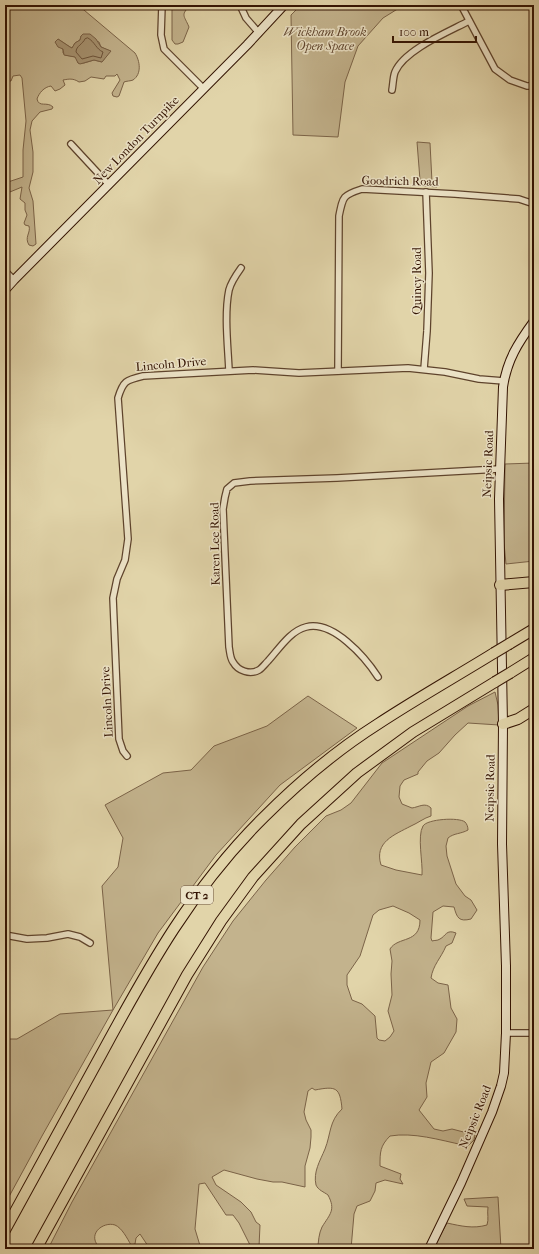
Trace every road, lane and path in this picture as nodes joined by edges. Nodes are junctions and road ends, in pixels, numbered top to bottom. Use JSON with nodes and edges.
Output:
{"nodes":[{"id":1,"x":162,"y":5,"type":"edge"},
{"id":2,"x":240,"y":5,"type":"edge"},
{"id":3,"x":284,"y":5,"type":"edge"},
{"id":4,"x":461,"y":5,"type":"edge"},
{"id":5,"x":469,"y":21,"type":"junction"},
{"id":6,"x":259,"y":33,"type":"junction"},
{"id":7,"x":534,"y":86,"type":"edge"},
{"id":8,"x":203,"y":88,"type":"junction"},
{"id":9,"x":392,"y":90,"type":"dead end"},
{"id":10,"x":71,"y":144,"type":"dead end"},
{"id":11,"x":109,"y":185,"type":"junction"},
{"id":12,"x":426,"y":192,"type":"junction"},
{"id":13,"x":534,"y":204,"type":"edge"},
{"id":14,"x":241,"y":268,"type":"dead end"},
{"id":15,"x":5,"y":270,"type":"edge"},
{"id":16,"x":14,"y":280,"type":"junction"},
{"id":17,"x":5,"y":290,"type":"edge"},
{"id":18,"x":534,"y":321,"type":"edge"},
{"id":19,"x":424,"y":370,"type":"junction"},
{"id":20,"x":229,"y":371,"type":"junction"},
{"id":21,"x":338,"y":371,"type":"junction"},
{"id":22,"x":504,"y":381,"type":"junction"},
{"id":23,"x":499,"y":469,"type":"junction"},
{"id":24,"x":534,"y":582,"type":"edge"},
{"id":25,"x":500,"y":585,"type":"junction"},
{"id":26,"x":534,"y":629,"type":"edge"},
{"id":27,"x":534,"y":658,"type":"edge"},
{"id":28,"x":378,"y":677,"type":"dead end"},
{"id":29,"x":534,"y":709,"type":"edge"},
{"id":30,"x":503,"y":724,"type":"junction"},
{"id":31,"x":127,"y":756,"type":"dead end"},
{"id":32,"x":5,"y":935,"type":"edge"},
{"id":33,"x":90,"y":943,"type":"dead end"},
{"id":34,"x":506,"y":1033,"type":"junction"},
{"id":35,"x":534,"y":1033,"type":"edge"},
{"id":36,"x":5,"y":1230,"type":"edge"},
{"id":37,"x":36,"y":1249,"type":"edge"},
{"id":38,"x":429,"y":1249,"type":"edge"}],
"edges":[{"from":1,"to":8,"type":"street"},
{"from":2,"to":6,"type":"street"},
{"from":3,"to":6,"type":"street","name":"New London Turnpike"},
{"from":4,"to":5,"type":"street"},
{"from":5,"to":7,"type":"street"},
{"from":5,"to":9,"type":"street"},
{"from":6,"to":8,"type":"street","name":"New London Turnpike"},
{"from":8,"to":11,"type":"street","name":"New London Turnpike"},
{"from":10,"to":11,"type":"street"},
{"from":11,"to":16,"type":"street","name":"New London Turnpike"},
{"from":12,"to":13,"type":"street","name":"Goodrich Road"},
{"from":12,"to":19,"type":"street","name":"Quincy Road"},
{"from":12,"to":21,"type":"street","name":"Goodrich Road"},
{"from":14,"to":20,"type":"street"},
{"from":15,"to":16,"type":"street"},
{"from":16,"to":17,"type":"street","name":"New London Turnpike"},
{"from":18,"to":22,"type":"street","name":"Neipsic Road"},
{"from":19,"to":21,"type":"street","name":"Lincoln Drive"},
{"from":19,"to":22,"type":"street","name":"Lincoln Drive"},
{"from":20,"to":21,"type":"street","name":"Lincoln Drive"},
{"from":20,"to":31,"type":"street","name":"Lincoln Drive"},
{"from":22,"to":23,"type":"street","name":"Neipsic Road"},
{"from":23,"to":25,"type":"street","name":"Neipsic Road"},
{"from":23,"to":28,"type":"street","name":"Karen Lee Road"},
{"from":24,"to":25,"type":"highway"},
{"from":25,"to":30,"type":"street","name":"Neipsic Road"},
{"from":26,"to":36,"type":"highway","number":"CT 2","bridge":true},
{"from":27,"to":37,"type":"highway","number":"CT 2","bridge":true},
{"from":29,"to":30,"type":"highway"},
{"from":30,"to":34,"type":"street","name":"Neipsic Road"},
{"from":32,"to":33,"type":"street"},
{"from":34,"to":35,"type":"street"},
{"from":34,"to":38,"type":"street","name":"Neipsic Road"}]}
